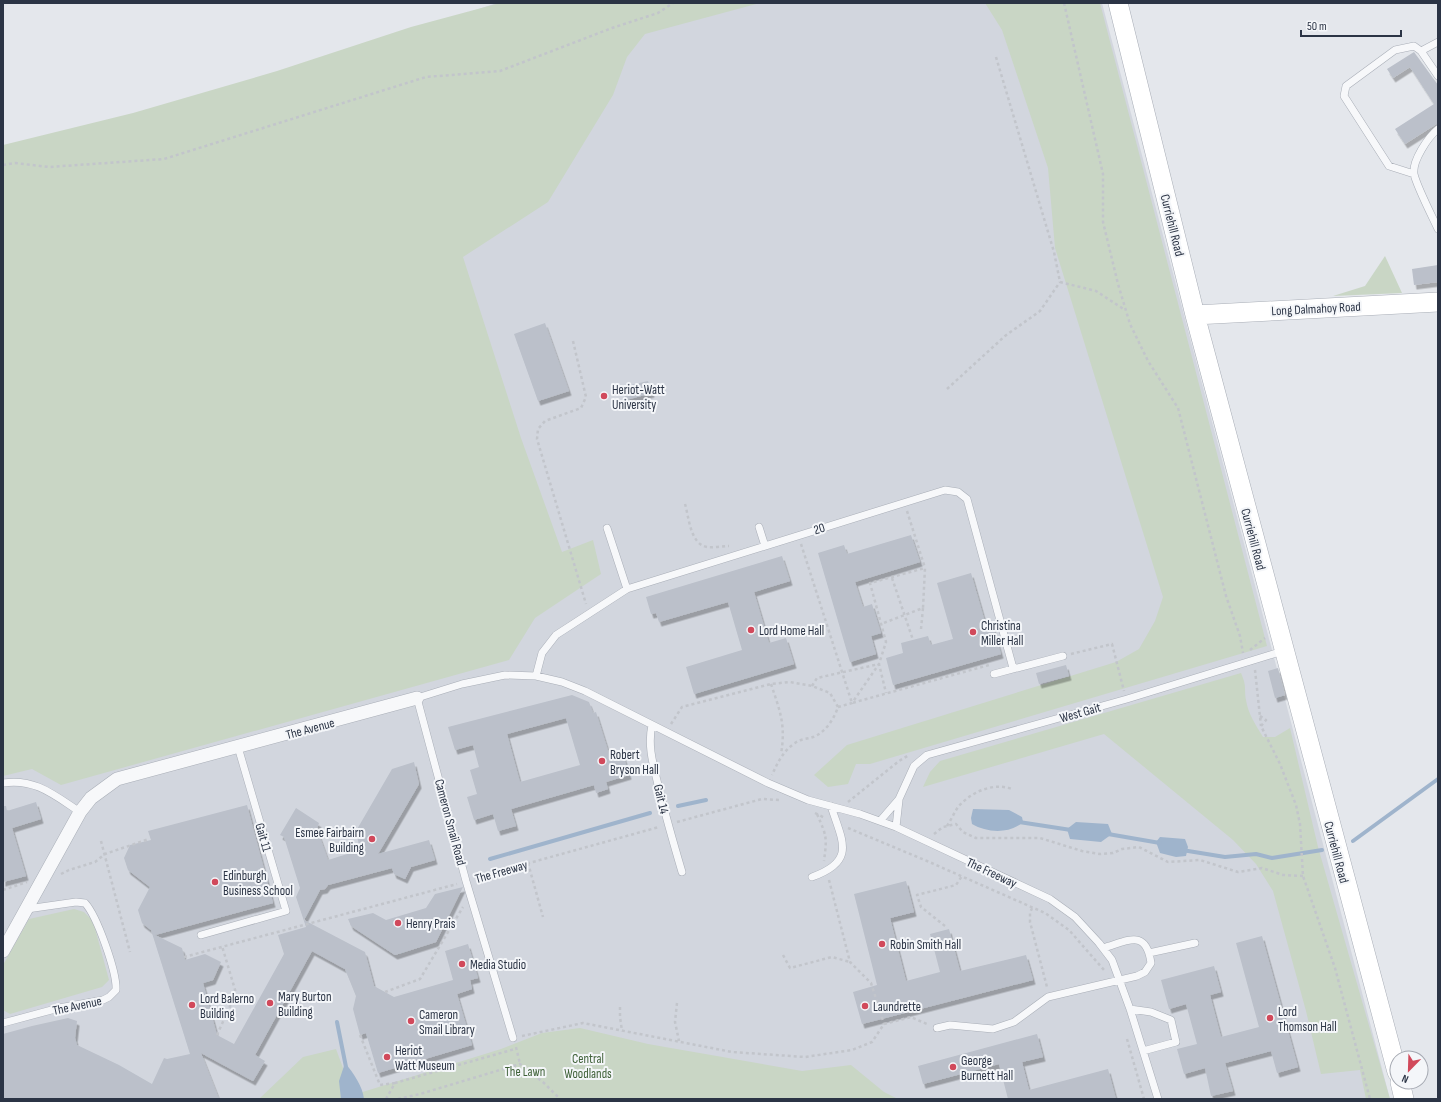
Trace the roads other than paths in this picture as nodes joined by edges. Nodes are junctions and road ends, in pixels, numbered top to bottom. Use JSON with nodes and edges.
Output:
{"nodes":[{"id":1,"x":1118,"y":3,"type":"edge"},
{"id":2,"x":1438,"y":42,"type":"edge"},
{"id":3,"x":1421,"y":51,"type":"junction"},
{"id":4,"x":1438,"y":76,"type":"edge"},
{"id":5,"x":1438,"y":129,"type":"edge"},
{"id":6,"x":1414,"y":174,"type":"junction"},
{"id":7,"x":1438,"y":229,"type":"edge"},
{"id":8,"x":1438,"y":302,"type":"edge"},
{"id":9,"x":1195,"y":315,"type":"junction"},
{"id":10,"x":759,"y":527,"type":"dead end"},
{"id":11,"x":607,"y":528,"type":"dead end"},
{"id":12,"x":764,"y":546,"type":"junction"},
{"id":13,"x":627,"y":589,"type":"junction"},
{"id":14,"x":1283,"y":651,"type":"junction"},
{"id":15,"x":1063,"y":656,"type":"road end"},
{"id":16,"x":1013,"y":668,"type":"junction"},
{"id":17,"x":994,"y":674,"type":"dead end"},
{"id":18,"x":536,"y":676,"type":"junction"},
{"id":19,"x":417,"y":698,"type":"junction"},
{"id":20,"x":652,"y":725,"type":"junction"},
{"id":21,"x":238,"y":747,"type":"junction"},
{"id":22,"x":3,"y":783,"type":"edge"},
{"id":23,"x":899,"y":799,"type":"junction"},
{"id":24,"x":831,"y":806,"type":"junction"},
{"id":25,"x":80,"y":812,"type":"junction"},
{"id":26,"x":880,"y":821,"type":"junction"},
{"id":27,"x":896,"y":827,"type":"junction"},
{"id":28,"x":682,"y":872,"type":"dead end"},
{"id":29,"x":812,"y":877,"type":"dead end"},
{"id":30,"x":26,"y":909,"type":"junction"},
{"id":31,"x":201,"y":936,"type":"dead end"},
{"id":32,"x":1194,"y":943,"type":"dead end"},
{"id":33,"x":1103,"y":948,"type":"junction"},
{"id":34,"x":3,"y":951,"type":"edge"},
{"id":35,"x":1150,"y":953,"type":"junction"},
{"id":36,"x":1121,"y":981,"type":"junction"},
{"id":37,"x":1130,"y":1009,"type":"junction"},
{"id":38,"x":3,"y":1023,"type":"edge"},
{"id":39,"x":936,"y":1028,"type":"road end"},
{"id":40,"x":513,"y":1038,"type":"road end"},
{"id":41,"x":1391,"y":1050,"type":"edge"},
{"id":42,"x":1143,"y":1051,"type":"junction"},
{"id":43,"x":1158,"y":1099,"type":"edge"}],
"edges":[{"from":1,"to":9,"type":"street","name":"Curriehill Road"},
{"from":2,"to":3,"type":"lane"},
{"from":3,"to":4,"type":"lane"},
{"from":3,"to":6,"type":"lane"},
{"from":5,"to":6,"type":"lane"},
{"from":6,"to":7,"type":"lane"},
{"from":8,"to":9,"type":"street","name":"Long Dalmahoy Road"},
{"from":9,"to":14,"type":"street","name":"Curriehill Road"},
{"from":10,"to":12,"type":"lane"},
{"from":11,"to":13,"type":"lane"},
{"from":12,"to":13,"type":"lane","name":"20"},
{"from":12,"to":16,"type":"lane","name":"20"},
{"from":13,"to":18,"type":"lane","name":"20"},
{"from":14,"to":23,"type":"lane","name":"West Gait"},
{"from":14,"to":41,"type":"street","name":"Curriehill Road"},
{"from":15,"to":16,"type":"lane"},
{"from":16,"to":17,"type":"lane"},
{"from":18,"to":19,"type":"lane","name":"The Avenue"},
{"from":18,"to":20,"type":"lane","name":"The Avenue"},
{"from":19,"to":21,"type":"street","name":"The Avenue"},
{"from":19,"to":40,"type":"lane","name":"Cameron Smail Road"},
{"from":20,"to":24,"type":"lane"},
{"from":20,"to":28,"type":"lane","name":"Gait 14"},
{"from":21,"to":25,"type":"street","name":"The Avenue"},
{"from":21,"to":31,"type":"lane","name":"Gait 11"},
{"from":22,"to":25,"type":"lane"},
{"from":23,"to":26,"type":"lane","name":"West Gait"},
{"from":23,"to":27,"type":"lane","name":"West Gait"},
{"from":24,"to":26,"type":"lane","name":"The Freeway"},
{"from":24,"to":29,"type":"lane"},
{"from":25,"to":30,"type":"street","name":"The Avenue"},
{"from":26,"to":27,"type":"lane","name":"The Freeway"},
{"from":27,"to":33,"type":"lane","name":"The Freeway"},
{"from":30,"to":34,"type":"street","name":"The Avenue"},
{"from":30,"to":38,"type":"lane","name":"The Avenue"},
{"from":32,"to":35,"type":"lane"},
{"from":33,"to":35,"type":"lane"},
{"from":33,"to":36,"type":"lane","name":"The Freeway"},
{"from":35,"to":36,"type":"lane"},
{"from":36,"to":37,"type":"lane","name":"The Freeway"},
{"from":36,"to":39,"type":"lane"},
{"from":37,"to":42,"type":"lane"},
{"from":37,"to":42,"type":"lane"},
{"from":42,"to":43,"type":"lane"}]}
